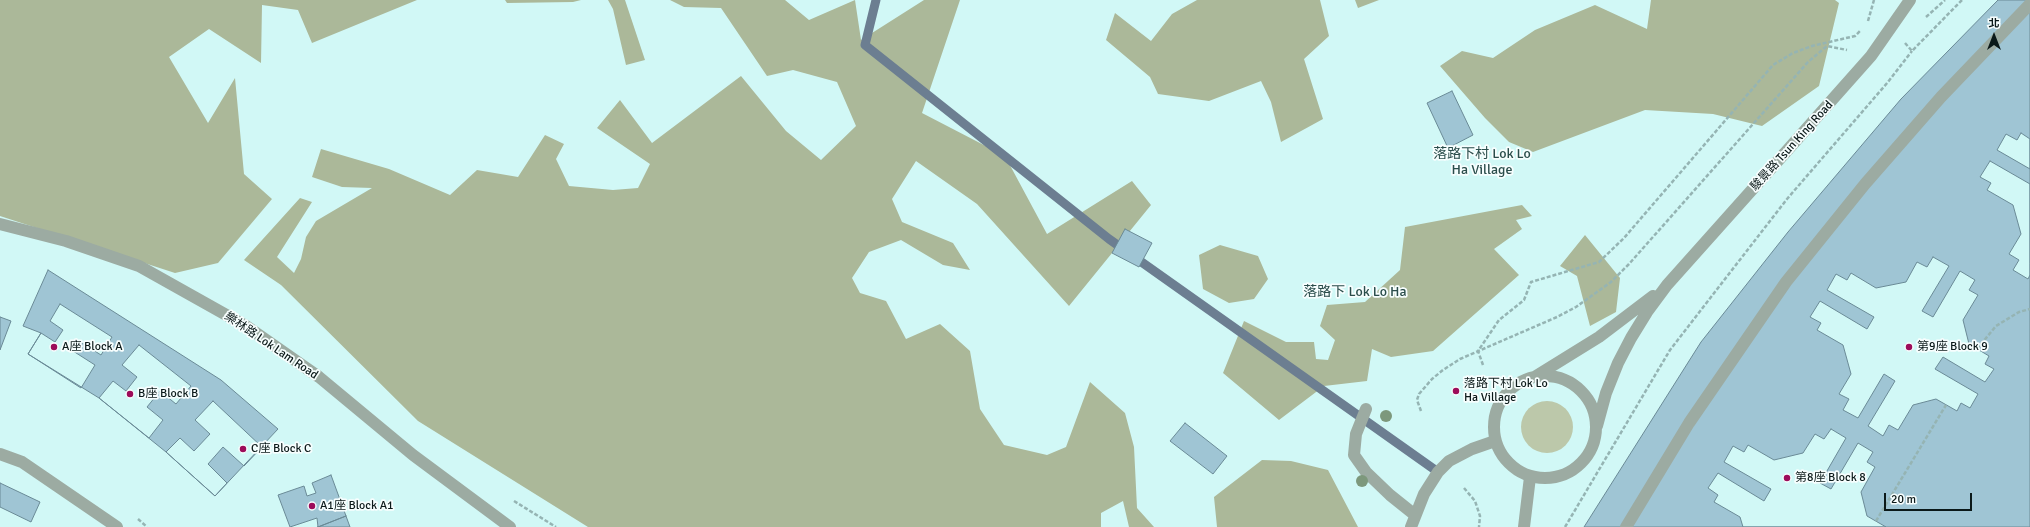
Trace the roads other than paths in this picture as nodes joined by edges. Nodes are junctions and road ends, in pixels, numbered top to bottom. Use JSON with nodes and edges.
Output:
{"nodes":[{"id":1,"x":1910,"y":0,"type":"edge"},
{"id":2,"x":2030,"y":4,"type":"edge"},
{"id":3,"x":0,"y":224,"type":"edge"},
{"id":4,"x":1667,"y":285,"type":"junction"},
{"id":5,"x":1534,"y":377,"type":"junction"},
{"id":6,"x":1366,"y":409,"type":"dead end"},
{"id":7,"x":1597,"y":426,"type":"junction"},
{"id":8,"x":1495,"y":441,"type":"junction"},
{"id":9,"x":0,"y":454,"type":"edge"},
{"id":10,"x":1530,"y":477,"type":"junction"},
{"id":11,"x":1413,"y":521,"type":"edge"},
{"id":12,"x":117,"y":527,"type":"edge"},
{"id":13,"x":510,"y":527,"type":"edge"},
{"id":14,"x":1524,"y":527,"type":"edge"},
{"id":15,"x":1626,"y":527,"type":"edge"}],
"edges":[{"from":1,"to":4,"type":"street","name":"駿景路 Tsun King Road","bridge":true},
{"from":2,"to":15,"type":"street"},
{"from":3,"to":13,"type":"street","name":"樂林路 Lok Lam Road"},
{"from":4,"to":5,"type":"street","name":"駿景路 Tsun King Road"},
{"from":4,"to":7,"type":"street","name":"駿景路 Tsun King Road"},
{"from":5,"to":7,"type":"street"},
{"from":5,"to":8,"type":"street"},
{"from":6,"to":11,"type":"street"},
{"from":7,"to":10,"type":"street"},
{"from":8,"to":10,"type":"street"},
{"from":8,"to":11,"type":"street"},
{"from":9,"to":12,"type":"street"},
{"from":10,"to":14,"type":"street"}]}
